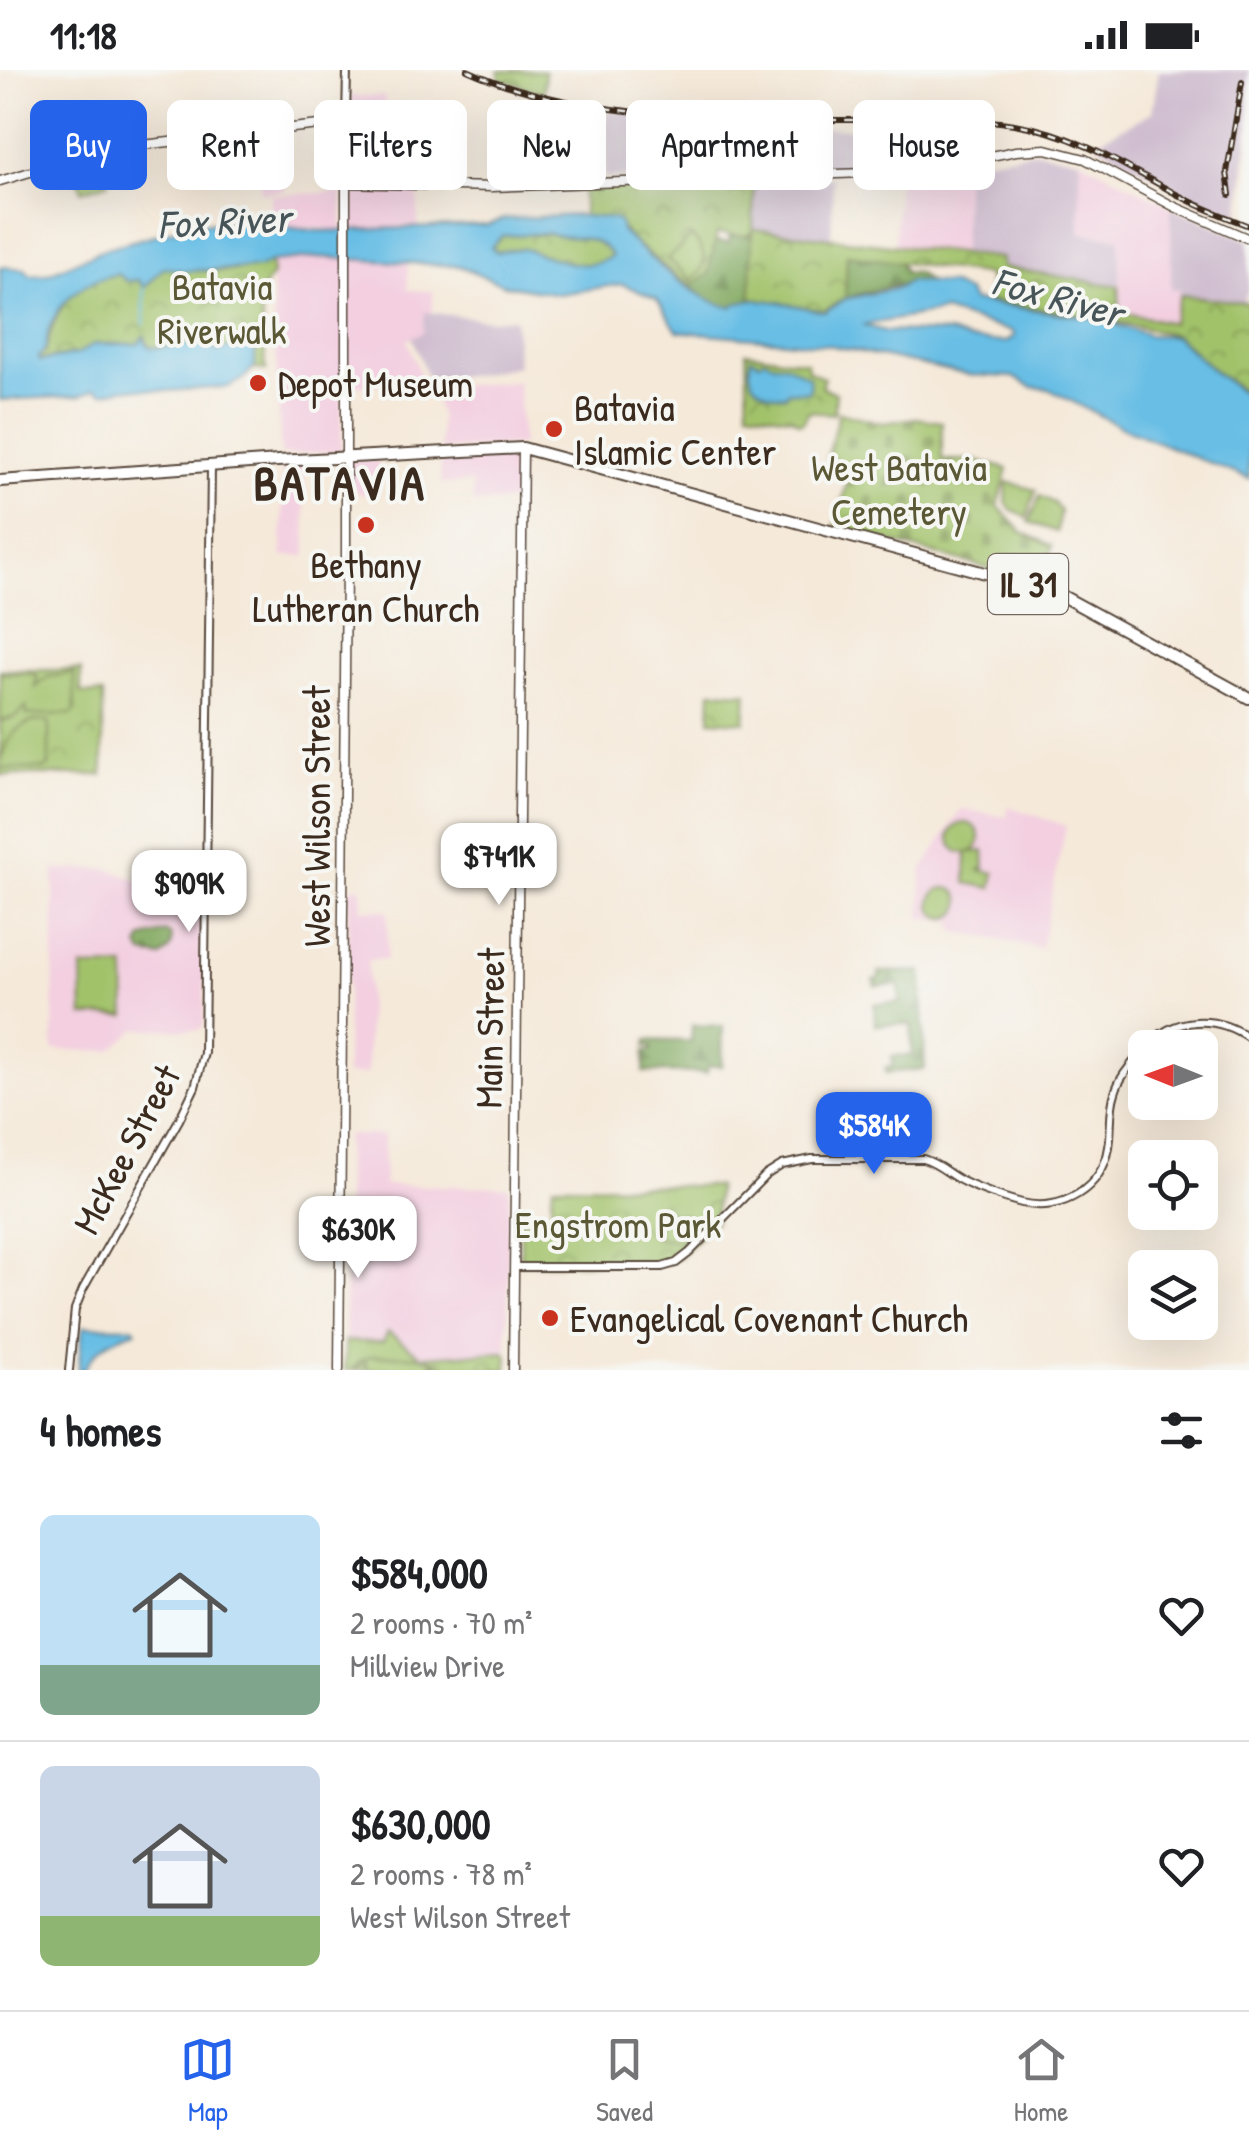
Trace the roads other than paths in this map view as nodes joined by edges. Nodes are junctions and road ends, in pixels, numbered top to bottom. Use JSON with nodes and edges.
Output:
{"nodes":[{"id":1,"x":347,"y":70,"type":"edge"},
{"id":2,"x":346,"y":100,"type":"edge"},
{"id":3,"x":314,"y":126,"type":"edge"},
{"id":4,"x":0,"y":181,"type":"edge"},
{"id":5,"x":467,"y":185,"type":"edge"},
{"id":6,"x":346,"y":190,"type":"edge"},
{"id":7,"x":1249,"y":239,"type":"edge"},
{"id":8,"x":523,"y":448,"type":"junction"},
{"id":9,"x":346,"y":456,"type":"junction"},
{"id":10,"x":211,"y":467,"type":"junction"},
{"id":11,"x":0,"y":481,"type":"edge"},
{"id":12,"x":1249,"y":698,"type":"edge"},
{"id":13,"x":1168,"y":1030,"type":"edge"},
{"id":14,"x":1249,"y":1038,"type":"edge"},
{"id":15,"x":1128,"y":1068,"type":"edge"},
{"id":16,"x":514,"y":1267,"type":"junction"},
{"id":17,"x":68,"y":1370,"type":"edge"},
{"id":18,"x":338,"y":1370,"type":"edge"},
{"id":19,"x":513,"y":1370,"type":"edge"}],
"edges":[{"from":1,"to":2,"type":"street"},
{"from":3,"to":4,"type":"main road"},
{"from":5,"to":7,"type":"main road"},
{"from":6,"to":9,"type":"main road","name":"West Wilson Street"},
{"from":8,"to":9,"type":"main road","number":"IL 31"},
{"from":8,"to":12,"type":"main road","number":"IL 31"},
{"from":8,"to":16,"type":"main road","name":"Main Street"},
{"from":9,"to":10,"type":"main road","number":"IL 31"},
{"from":9,"to":18,"type":"main road","name":"West Wilson Street"},
{"from":10,"to":11,"type":"main road","number":"IL 31"},
{"from":10,"to":17,"type":"street","name":"McKee Street"},
{"from":13,"to":14,"type":"street"},
{"from":15,"to":16,"type":"street"},
{"from":16,"to":19,"type":"main road","name":"Main Street"}]}
